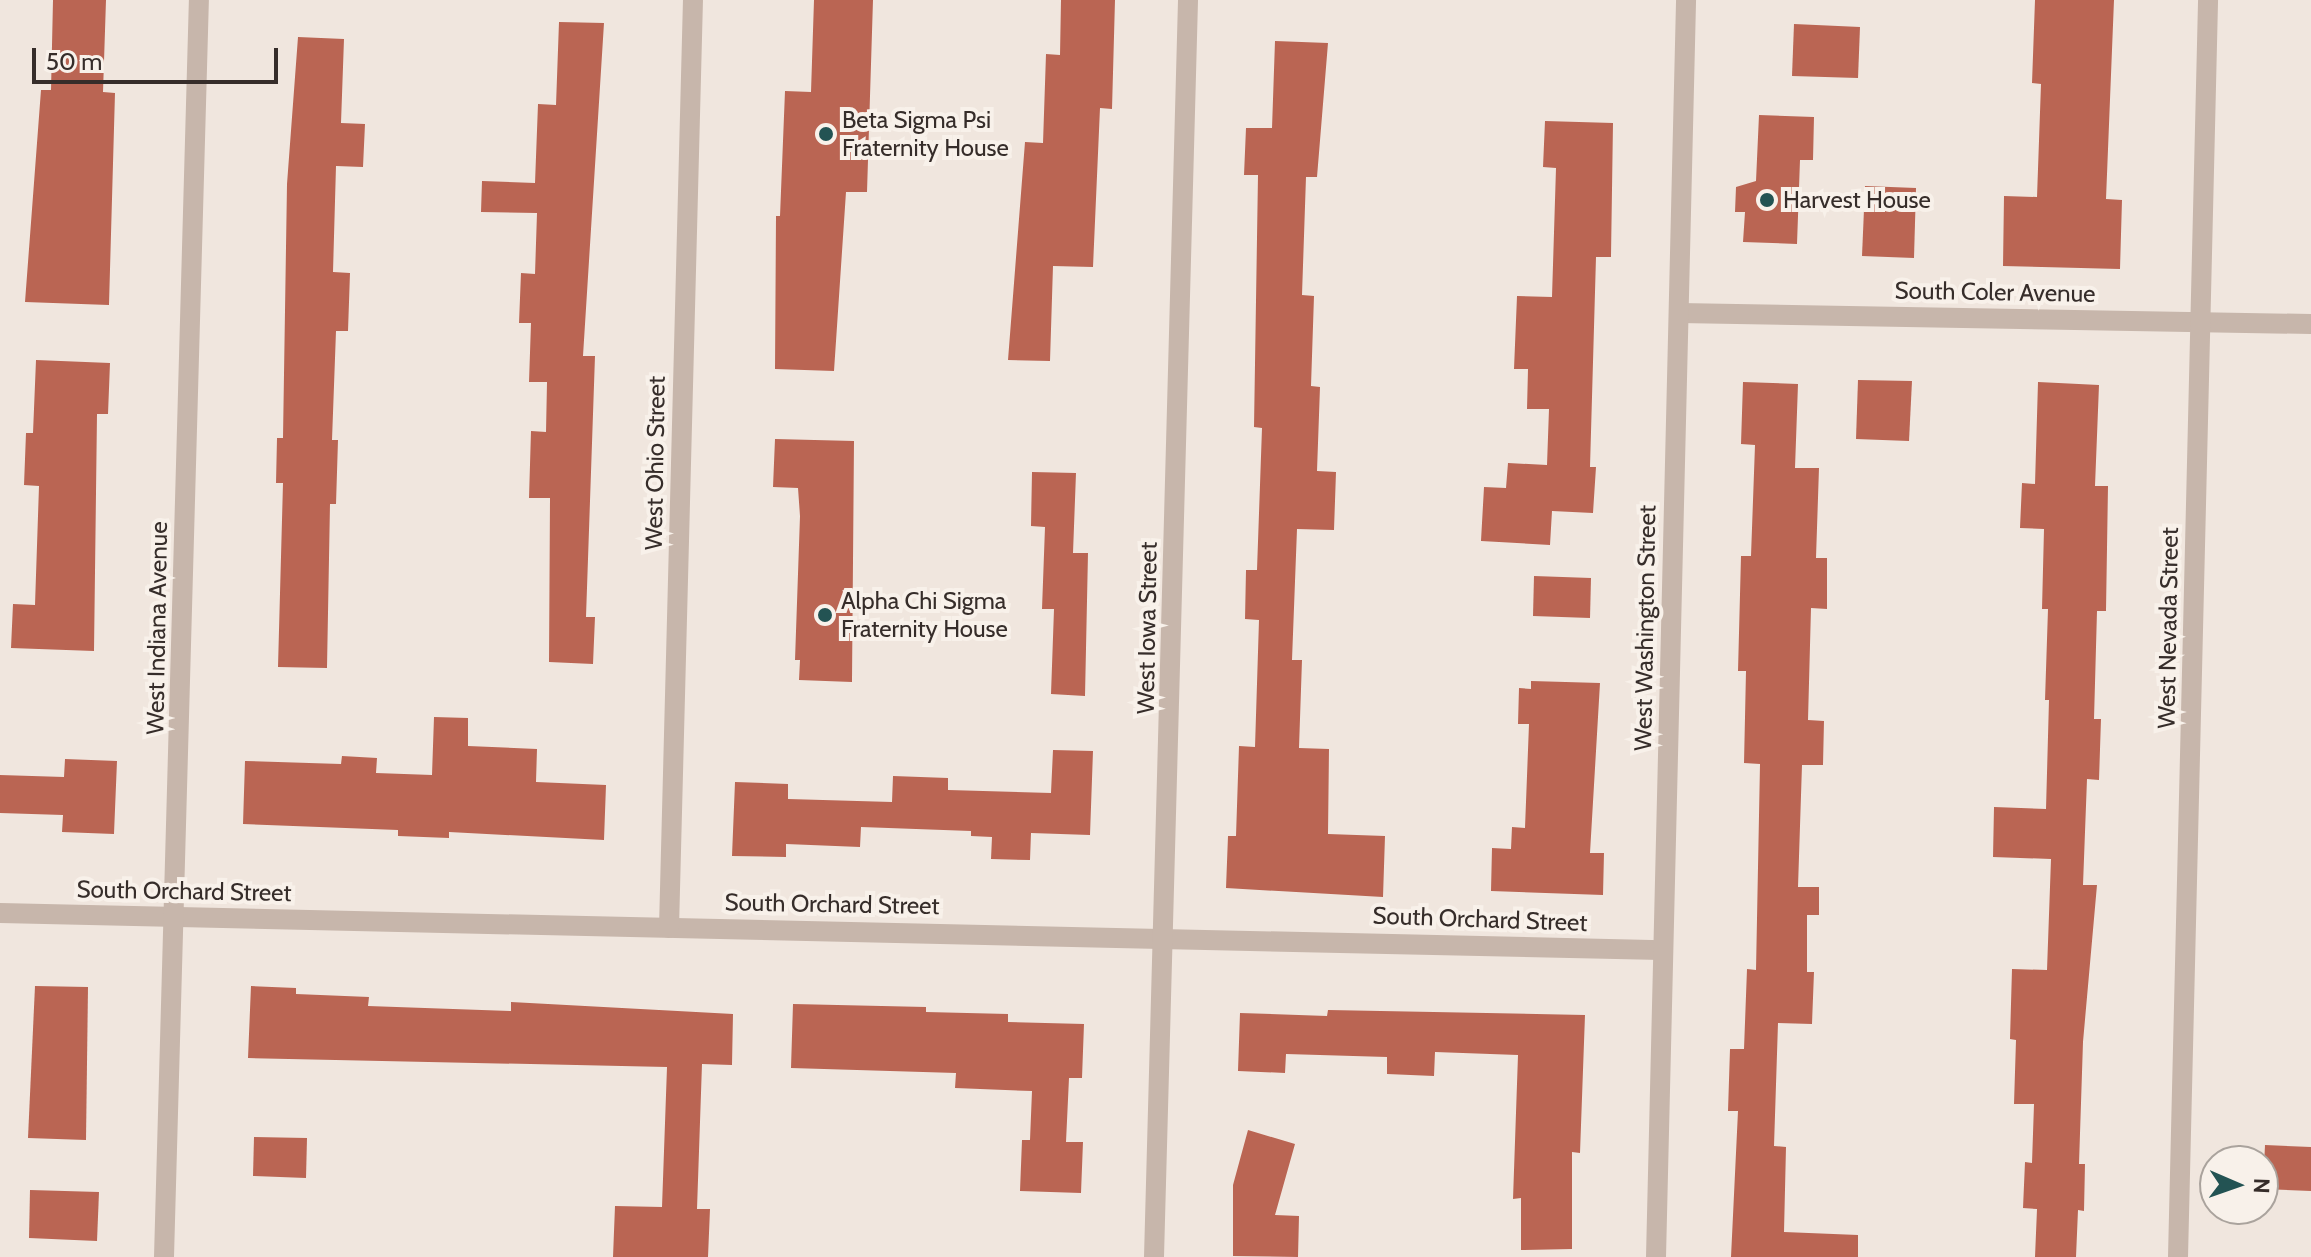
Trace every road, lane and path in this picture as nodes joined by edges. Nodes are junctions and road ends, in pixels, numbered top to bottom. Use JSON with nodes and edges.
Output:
{"nodes":[{"id":1,"x":199,"y":0,"type":"edge"},
{"id":2,"x":693,"y":0,"type":"edge"},
{"id":3,"x":1188,"y":0,"type":"edge"},
{"id":4,"x":1686,"y":0,"type":"edge"},
{"id":5,"x":2208,"y":0,"type":"edge"},
{"id":6,"x":1679,"y":313,"type":"junction"},
{"id":7,"x":2201,"y":322,"type":"junction"},
{"id":8,"x":2311,"y":324,"type":"edge"},
{"id":9,"x":0,"y":913,"type":"edge"},
{"id":10,"x":175,"y":917,"type":"junction"},
{"id":11,"x":669,"y":928,"type":"junction"},
{"id":12,"x":1164,"y":936,"type":"junction"},
{"id":13,"x":1662,"y":950,"type":"junction"},
{"id":14,"x":164,"y":1257,"type":"edge"},
{"id":15,"x":1154,"y":1257,"type":"edge"},
{"id":16,"x":1656,"y":1257,"type":"edge"},
{"id":17,"x":2178,"y":1257,"type":"edge"}],
"edges":[{"from":1,"to":10,"type":"street","name":"West Indiana Avenue"},
{"from":2,"to":11,"type":"street","name":"West Ohio Street"},
{"from":3,"to":12,"type":"street","name":"West Iowa Street"},
{"from":4,"to":6,"type":"street","name":"West Washington Street"},
{"from":5,"to":7,"type":"street","name":"West Nevada Street"},
{"from":6,"to":7,"type":"street","name":"South Coler Avenue"},
{"from":6,"to":13,"type":"street","name":"West Washington Street"},
{"from":7,"to":8,"type":"street","name":"South Coler Avenue"},
{"from":7,"to":17,"type":"street","name":"West Nevada Street"},
{"from":9,"to":10,"type":"street","name":"South Orchard Street"},
{"from":10,"to":11,"type":"street","name":"South Orchard Street"},
{"from":10,"to":14,"type":"street","name":"West Indiana Avenue"},
{"from":11,"to":12,"type":"street","name":"South Orchard Street"},
{"from":12,"to":13,"type":"street","name":"South Orchard Street"},
{"from":12,"to":15,"type":"street","name":"West Iowa Street"},
{"from":13,"to":16,"type":"street","name":"West Washington Street"}]}
